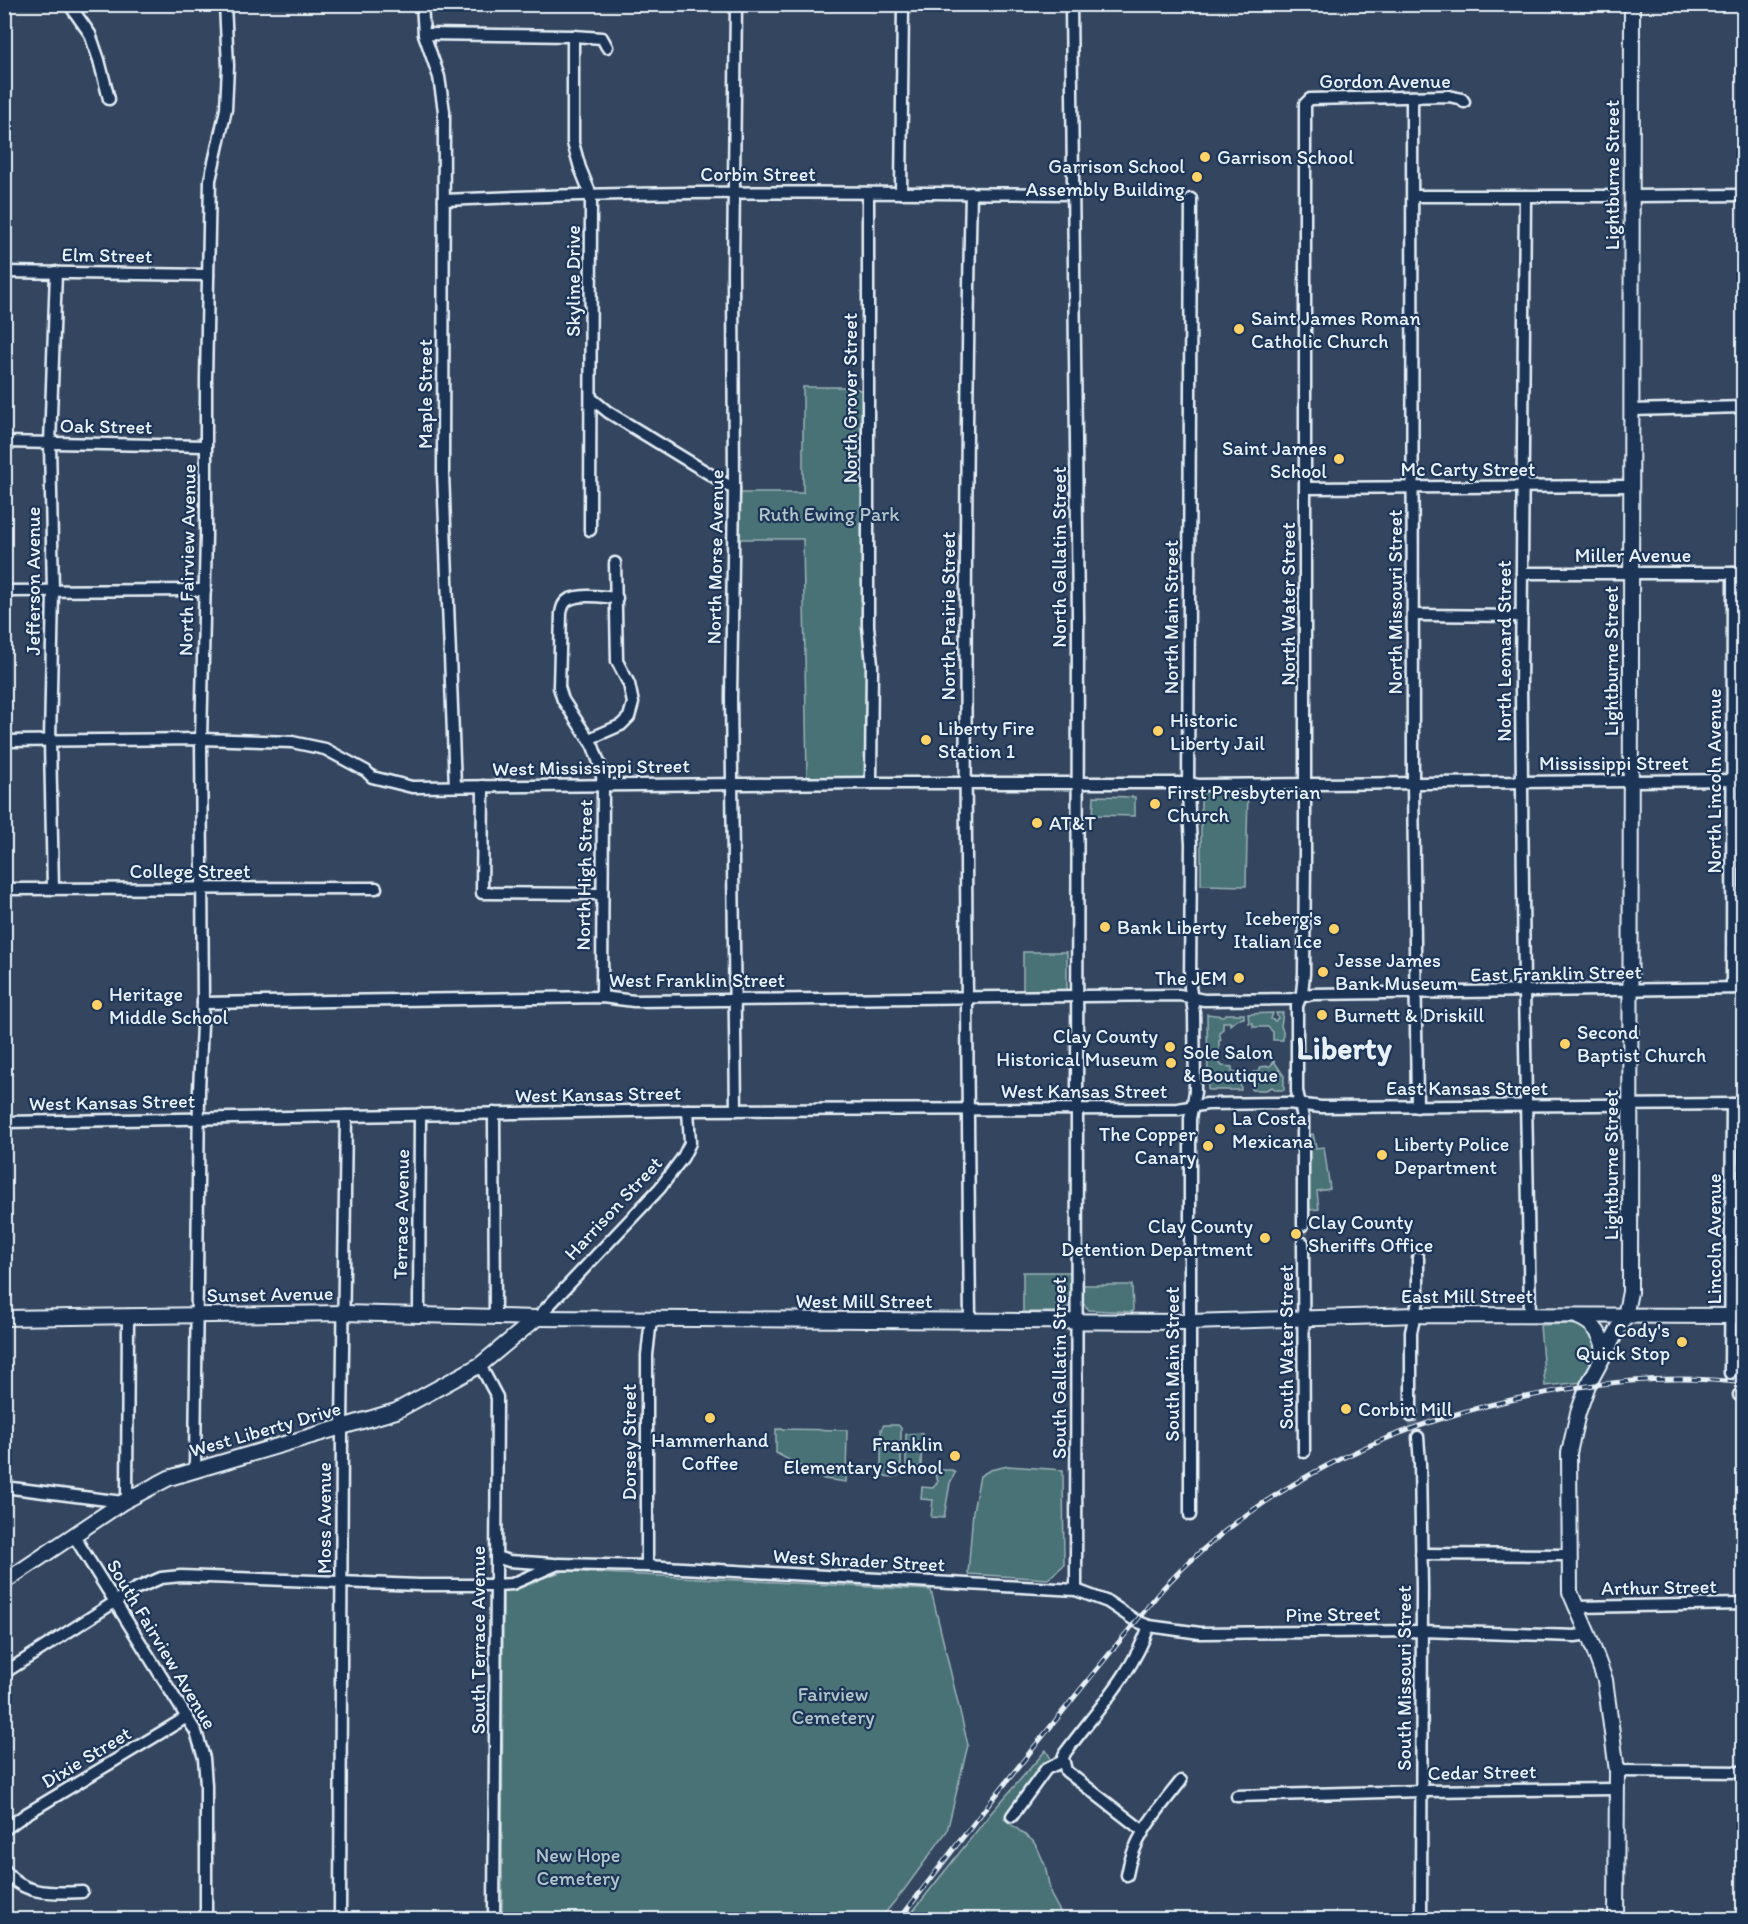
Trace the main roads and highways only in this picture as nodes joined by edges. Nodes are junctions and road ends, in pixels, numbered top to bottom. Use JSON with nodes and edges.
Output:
{"nodes":[{"id":1,"x":1632,"y":4,"type":"edge"},
{"id":2,"x":1576,"y":1316,"type":"junction"},
{"id":3,"x":1625,"y":1316,"type":"junction"},
{"id":4,"x":1738,"y":1316,"type":"edge"},
{"id":5,"x":4,"y":1318,"type":"edge"},
{"id":6,"x":537,"y":1318,"type":"junction"},
{"id":7,"x":1190,"y":1322,"type":"joint"},
{"id":8,"x":1604,"y":1355,"type":"junction"},
{"id":9,"x":4,"y":1582,"type":"edge"},
{"id":10,"x":1617,"y":1920,"type":"edge"}],
"edges":[{"from":1,"to":3,"type":"main road","name":"Lightburne Street"},
{"from":2,"to":3,"type":"main road","name":"East Mill Street"},
{"from":2,"to":7,"type":"main road","name":"East Mill Street"},
{"from":2,"to":8,"type":"main road"},
{"from":3,"to":4,"type":"main road","name":"East Mill Street"},
{"from":3,"to":8,"type":"main road","name":"Lightburne Street"},
{"from":5,"to":6,"type":"main road","name":"Sunset Avenue"},
{"from":6,"to":7,"type":"main road","name":"West Mill Street"},
{"from":6,"to":9,"type":"main road","name":"West Liberty Drive"},
{"from":8,"to":10,"type":"main road","name":"Lightburne Street"}]}
